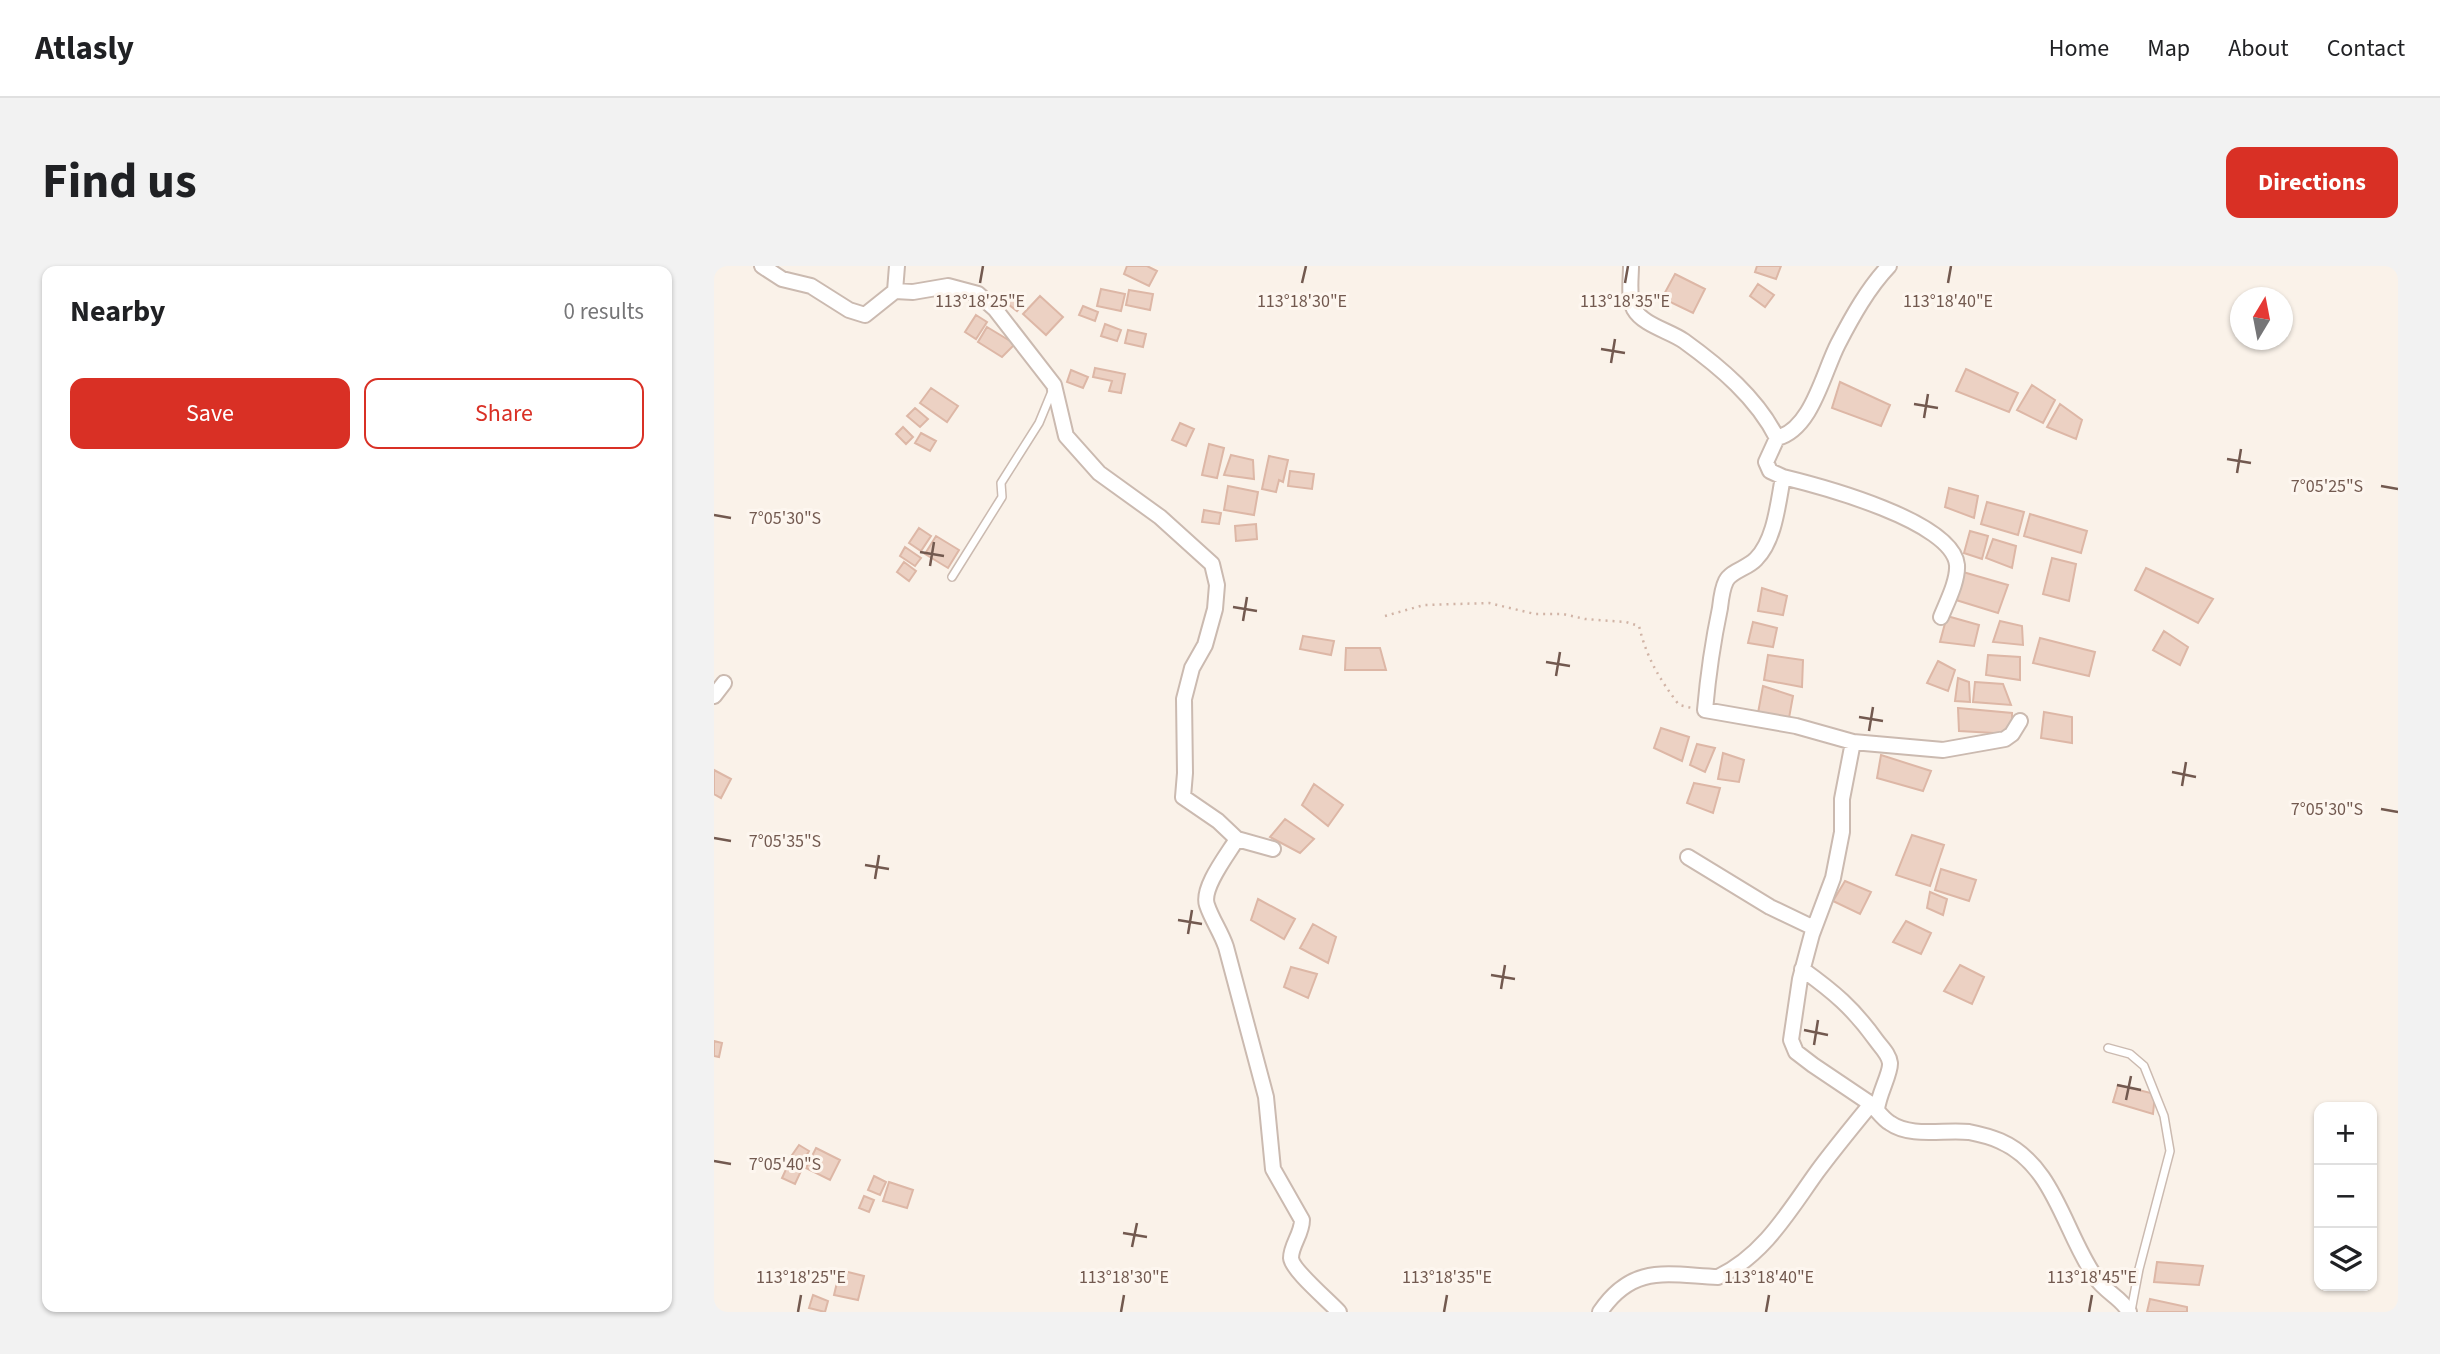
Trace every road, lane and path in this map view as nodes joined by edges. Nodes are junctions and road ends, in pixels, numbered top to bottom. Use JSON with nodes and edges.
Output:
{"nodes":[{"id":1,"x":762,"y":266,"type":"edge"},
{"id":2,"x":897,"y":266,"type":"edge"},
{"id":3,"x":1631,"y":266,"type":"edge"},
{"id":4,"x":1889,"y":266,"type":"edge"},
{"id":5,"x":895,"y":291,"type":"junction"},
{"id":6,"x":1055,"y":385,"type":"junction"},
{"id":7,"x":1777,"y":438,"type":"junction"},
{"id":8,"x":1783,"y":477,"type":"junction"},
{"id":9,"x":952,"y":578,"type":"dead end"},
{"id":10,"x":1385,"y":616,"type":"dead end"},
{"id":11,"x":1941,"y":617,"type":"dead end"},
{"id":12,"x":724,"y":683,"type":"dead end"},
{"id":13,"x":714,"y":696,"type":"edge"},
{"id":14,"x":1705,"y":710,"type":"junction"},
{"id":15,"x":2020,"y":721,"type":"dead end"},
{"id":16,"x":1853,"y":742,"type":"junction"},
{"id":17,"x":1237,"y":839,"type":"junction"},
{"id":18,"x":1273,"y":849,"type":"dead end"},
{"id":19,"x":1688,"y":857,"type":"dead end"},
{"id":20,"x":1814,"y":928,"type":"junction"},
{"id":21,"x":1802,"y":970,"type":"junction"},
{"id":22,"x":2108,"y":1048,"type":"dead end"},
{"id":23,"x":1874,"y":1107,"type":"junction"},
{"id":24,"x":1339,"y":1312,"type":"edge"},
{"id":25,"x":1600,"y":1312,"type":"edge"},
{"id":26,"x":2130,"y":1312,"type":"edge"}],
"edges":[{"from":1,"to":5,"type":"street"},
{"from":2,"to":5,"type":"street"},
{"from":3,"to":7,"type":"street"},
{"from":4,"to":7,"type":"street"},
{"from":5,"to":6,"type":"street"},
{"from":6,"to":9,"type":"lane"},
{"from":6,"to":17,"type":"street"},
{"from":7,"to":8,"type":"street"},
{"from":8,"to":11,"type":"street"},
{"from":8,"to":14,"type":"street"},
{"from":10,"to":14,"type":"path"},
{"from":12,"to":13,"type":"street"},
{"from":14,"to":16,"type":"street"},
{"from":15,"to":16,"type":"street"},
{"from":16,"to":20,"type":"street"},
{"from":17,"to":18,"type":"street"},
{"from":17,"to":24,"type":"street"},
{"from":19,"to":20,"type":"street"},
{"from":20,"to":21,"type":"street"},
{"from":21,"to":23,"type":"street"},
{"from":21,"to":23,"type":"street"},
{"from":22,"to":26,"type":"lane"},
{"from":23,"to":25,"type":"street"},
{"from":23,"to":26,"type":"street"}]}
